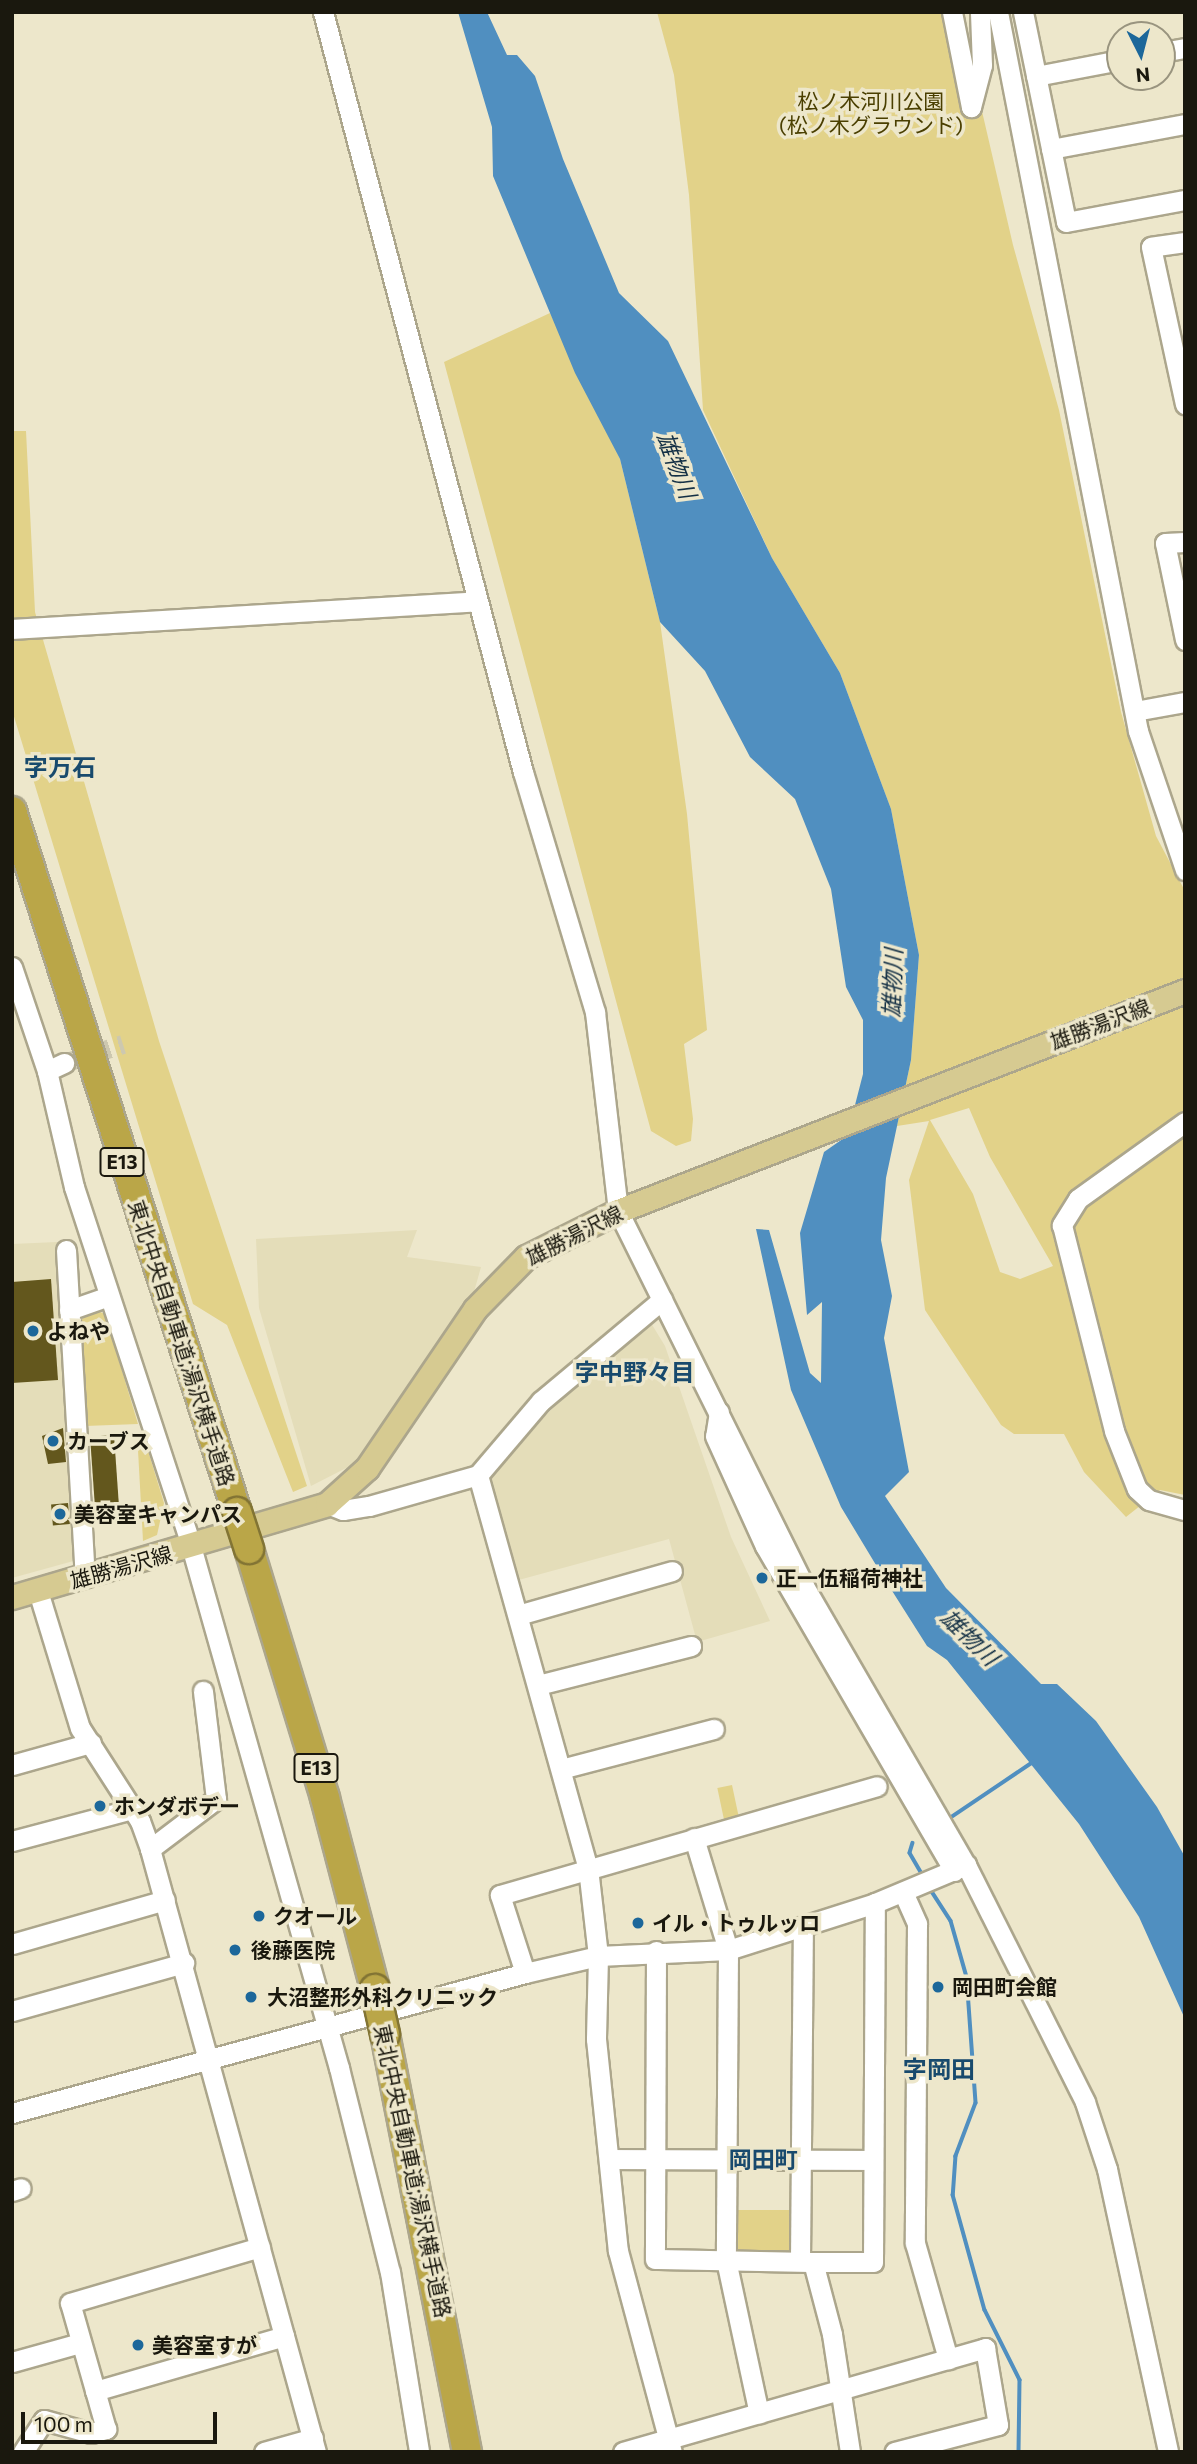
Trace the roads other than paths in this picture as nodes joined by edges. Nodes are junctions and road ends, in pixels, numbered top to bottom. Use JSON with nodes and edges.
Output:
{"nodes":[{"id":1,"x":323,"y":12,"type":"edge"},
{"id":2,"x":952,"y":12,"type":"edge"},
{"id":3,"x":980,"y":12,"type":"edge"},
{"id":4,"x":998,"y":12,"type":"edge"},
{"id":5,"x":1023,"y":12,"type":"edge"},
{"id":6,"x":1106,"y":63,"type":"edge"},
{"id":7,"x":1036,"y":76,"type":"junction"},
{"id":8,"x":1185,"y":124,"type":"edge"},
{"id":9,"x":1051,"y":149,"type":"junction"},
{"id":10,"x":1185,"y":200,"type":"edge"},
{"id":11,"x":1185,"y":242,"type":"edge"},
{"id":12,"x":1185,"y":404,"type":"edge"},
{"id":13,"x":1185,"y":542,"type":"edge"},
{"id":14,"x":477,"y":601,"type":"junction"},
{"id":15,"x":12,"y":629,"type":"edge"},
{"id":16,"x":1185,"y":640,"type":"edge"},
{"id":17,"x":1185,"y":702,"type":"edge"},
{"id":18,"x":1135,"y":711,"type":"junction"},
{"id":19,"x":12,"y":811,"type":"edge"},
{"id":20,"x":1185,"y":870,"type":"edge"},
{"id":21,"x":12,"y":967,"type":"edge"},
{"id":22,"x":1185,"y":991,"type":"edge"},
{"id":23,"x":1185,"y":1122,"type":"edge"},
{"id":24,"x":618,"y":1211,"type":"junction"},
{"id":25,"x":66,"y":1250,"type":"dead end"},
{"id":26,"x":109,"y":1296,"type":"junction"},
{"id":27,"x":662,"y":1300,"type":"junction"},
{"id":28,"x":69,"y":1310,"type":"junction"},
{"id":29,"x":478,"y":1475,"type":"junction"},
{"id":30,"x":327,"y":1504,"type":"junction"},
{"id":31,"x":1185,"y":1510,"type":"edge"},
{"id":32,"x":191,"y":1546,"type":"junction"},
{"id":33,"x":672,"y":1571,"type":"dead end"},
{"id":34,"x":85,"y":1577,"type":"junction"},
{"id":35,"x":38,"y":1591,"type":"junction"},
{"id":36,"x":12,"y":1597,"type":"edge"},
{"id":37,"x":518,"y":1615,"type":"junction"},
{"id":38,"x":691,"y":1646,"type":"dead end"},
{"id":39,"x":538,"y":1685,"type":"junction"},
{"id":40,"x":203,"y":1691,"type":"dead end"},
{"id":41,"x":714,"y":1729,"type":"dead end"},
{"id":42,"x":91,"y":1742,"type":"junction"},
{"id":43,"x":12,"y":1765,"type":"edge"},
{"id":44,"x":561,"y":1769,"type":"junction"},
{"id":45,"x":877,"y":1786,"type":"dead end"},
{"id":46,"x":132,"y":1809,"type":"junction"},
{"id":47,"x":694,"y":1838,"type":"junction"},
{"id":48,"x":12,"y":1841,"type":"edge"},
{"id":49,"x":149,"y":1849,"type":"junction"},
{"id":50,"x":588,"y":1868,"type":"junction"},
{"id":51,"x":960,"y":1868,"type":"junction"},
{"id":52,"x":903,"y":1892,"type":"junction"},
{"id":53,"x":165,"y":1900,"type":"junction"},
{"id":54,"x":875,"y":1903,"type":"junction"},
{"id":55,"x":803,"y":1927,"type":"junction"},
{"id":56,"x":12,"y":1944,"type":"edge"},
{"id":57,"x":728,"y":1950,"type":"junction"},
{"id":58,"x":656,"y":1951,"type":"junction"},
{"id":59,"x":598,"y":1956,"type":"junction"},
{"id":60,"x":184,"y":1963,"type":"junction"},
{"id":61,"x":525,"y":1973,"type":"junction"},
{"id":62,"x":12,"y":2011,"type":"edge"},
{"id":63,"x":327,"y":2024,"type":"junction"},
{"id":64,"x":209,"y":2059,"type":"junction"},
{"id":65,"x":12,"y":2113,"type":"edge"},
{"id":66,"x":655,"y":2158,"type":"junction"},
{"id":67,"x":608,"y":2159,"type":"junction"},
{"id":68,"x":727,"y":2159,"type":"junction"},
{"id":69,"x":801,"y":2159,"type":"junction"},
{"id":70,"x":873,"y":2160,"type":"junction"},
{"id":71,"x":260,"y":2247,"type":"junction"},
{"id":72,"x":726,"y":2260,"type":"junction"},
{"id":73,"x":807,"y":2261,"type":"junction"},
{"id":74,"x":284,"y":2336,"type":"junction"},
{"id":75,"x":80,"y":2343,"type":"junction"},
{"id":76,"x":948,"y":2359,"type":"junction"},
{"id":77,"x":12,"y":2362,"type":"edge"},
{"id":78,"x":95,"y":2390,"type":"junction"},
{"id":79,"x":838,"y":2391,"type":"junction"},
{"id":80,"x":759,"y":2414,"type":"junction"},
{"id":81,"x":315,"y":2445,"type":"edge"},
{"id":82,"x":670,"y":2445,"type":"edge"},
{"id":83,"x":23,"y":2452,"type":"edge"},
{"id":84,"x":264,"y":2452,"type":"edge"},
{"id":85,"x":419,"y":2452,"type":"edge"},
{"id":86,"x":467,"y":2452,"type":"edge"},
{"id":87,"x":623,"y":2452,"type":"edge"},
{"id":88,"x":850,"y":2452,"type":"edge"},
{"id":89,"x":894,"y":2452,"type":"edge"},
{"id":90,"x":1168,"y":2452,"type":"edge"}],
"edges":[{"from":1,"to":14,"type":"street"},
{"from":2,"to":3,"type":"street"},
{"from":4,"to":18,"type":"street"},
{"from":5,"to":7,"type":"street"},
{"from":6,"to":7,"type":"street"},
{"from":7,"to":9,"type":"street"},
{"from":8,"to":9,"type":"street"},
{"from":9,"to":10,"type":"street"},
{"from":11,"to":12,"type":"street"},
{"from":13,"to":16,"type":"street"},
{"from":14,"to":15,"type":"street"},
{"from":14,"to":24,"type":"street"},
{"from":17,"to":18,"type":"street"},
{"from":18,"to":20,"type":"street"},
{"from":19,"to":86,"type":"highway","name":"東北中央自動車道;湯沢横手道路","number":"E13","bridge":true},
{"from":21,"to":26,"type":"street"},
{"from":22,"to":24,"type":"main road","name":"雄勝湯沢線"},
{"from":23,"to":31,"type":"street"},
{"from":24,"to":27,"type":"street"},
{"from":24,"to":30,"type":"main road","name":"雄勝湯沢線"},
{"from":25,"to":28,"type":"street"},
{"from":26,"to":28,"type":"street"},
{"from":26,"to":32,"type":"street"},
{"from":27,"to":29,"type":"street"},
{"from":27,"to":51,"type":"street"},
{"from":28,"to":34,"type":"street"},
{"from":29,"to":30,"type":"street"},
{"from":29,"to":37,"type":"street"},
{"from":30,"to":32,"type":"main road","name":"雄勝湯沢線"},
{"from":32,"to":34,"type":"main road","name":"雄勝湯沢線"},
{"from":32,"to":63,"type":"street"},
{"from":33,"to":37,"type":"street"},
{"from":34,"to":35,"type":"main road","name":"雄勝湯沢線"},
{"from":35,"to":36,"type":"main road","name":"雄勝湯沢線"},
{"from":35,"to":42,"type":"street"},
{"from":37,"to":39,"type":"street"},
{"from":38,"to":39,"type":"street"},
{"from":39,"to":44,"type":"street"},
{"from":40,"to":49,"type":"street"},
{"from":41,"to":44,"type":"street"},
{"from":42,"to":43,"type":"street"},
{"from":42,"to":46,"type":"street"},
{"from":44,"to":50,"type":"street"},
{"from":45,"to":47,"type":"street"},
{"from":46,"to":48,"type":"street"},
{"from":46,"to":49,"type":"street"},
{"from":47,"to":50,"type":"street"},
{"from":47,"to":57,"type":"street"},
{"from":49,"to":53,"type":"street"},
{"from":50,"to":59,"type":"street"},
{"from":50,"to":61,"type":"street"},
{"from":51,"to":52,"type":"street"},
{"from":51,"to":90,"type":"street"},
{"from":52,"to":54,"type":"street"},
{"from":52,"to":76,"type":"street"},
{"from":53,"to":56,"type":"street"},
{"from":53,"to":60,"type":"street"},
{"from":54,"to":55,"type":"street"},
{"from":54,"to":70,"type":"street"},
{"from":55,"to":57,"type":"street"},
{"from":55,"to":69,"type":"street"},
{"from":57,"to":58,"type":"street"},
{"from":57,"to":68,"type":"street"},
{"from":58,"to":59,"type":"street"},
{"from":58,"to":66,"type":"street"},
{"from":59,"to":61,"type":"street"},
{"from":59,"to":67,"type":"street"},
{"from":60,"to":62,"type":"street"},
{"from":60,"to":64,"type":"street"},
{"from":61,"to":63,"type":"street"},
{"from":63,"to":64,"type":"street"},
{"from":63,"to":85,"type":"street"},
{"from":64,"to":65,"type":"street"},
{"from":64,"to":71,"type":"street"},
{"from":66,"to":67,"type":"street"},
{"from":66,"to":68,"type":"street"},
{"from":66,"to":72,"type":"street"},
{"from":67,"to":82,"type":"street"},
{"from":68,"to":69,"type":"street"},
{"from":68,"to":72,"type":"street"},
{"from":69,"to":70,"type":"street"},
{"from":69,"to":73,"type":"street"},
{"from":70,"to":73,"type":"street"},
{"from":71,"to":74,"type":"street"},
{"from":71,"to":75,"type":"street"},
{"from":72,"to":73,"type":"street"},
{"from":72,"to":80,"type":"street"},
{"from":73,"to":79,"type":"street"},
{"from":74,"to":78,"type":"street"},
{"from":74,"to":81,"type":"street"},
{"from":75,"to":77,"type":"street"},
{"from":75,"to":78,"type":"street"},
{"from":76,"to":79,"type":"street"},
{"from":76,"to":89,"type":"street"},
{"from":78,"to":83,"type":"street"},
{"from":79,"to":80,"type":"street"},
{"from":79,"to":88,"type":"street"},
{"from":80,"to":82,"type":"street"},
{"from":81,"to":84,"type":"street"},
{"from":82,"to":87,"type":"street"}]}
